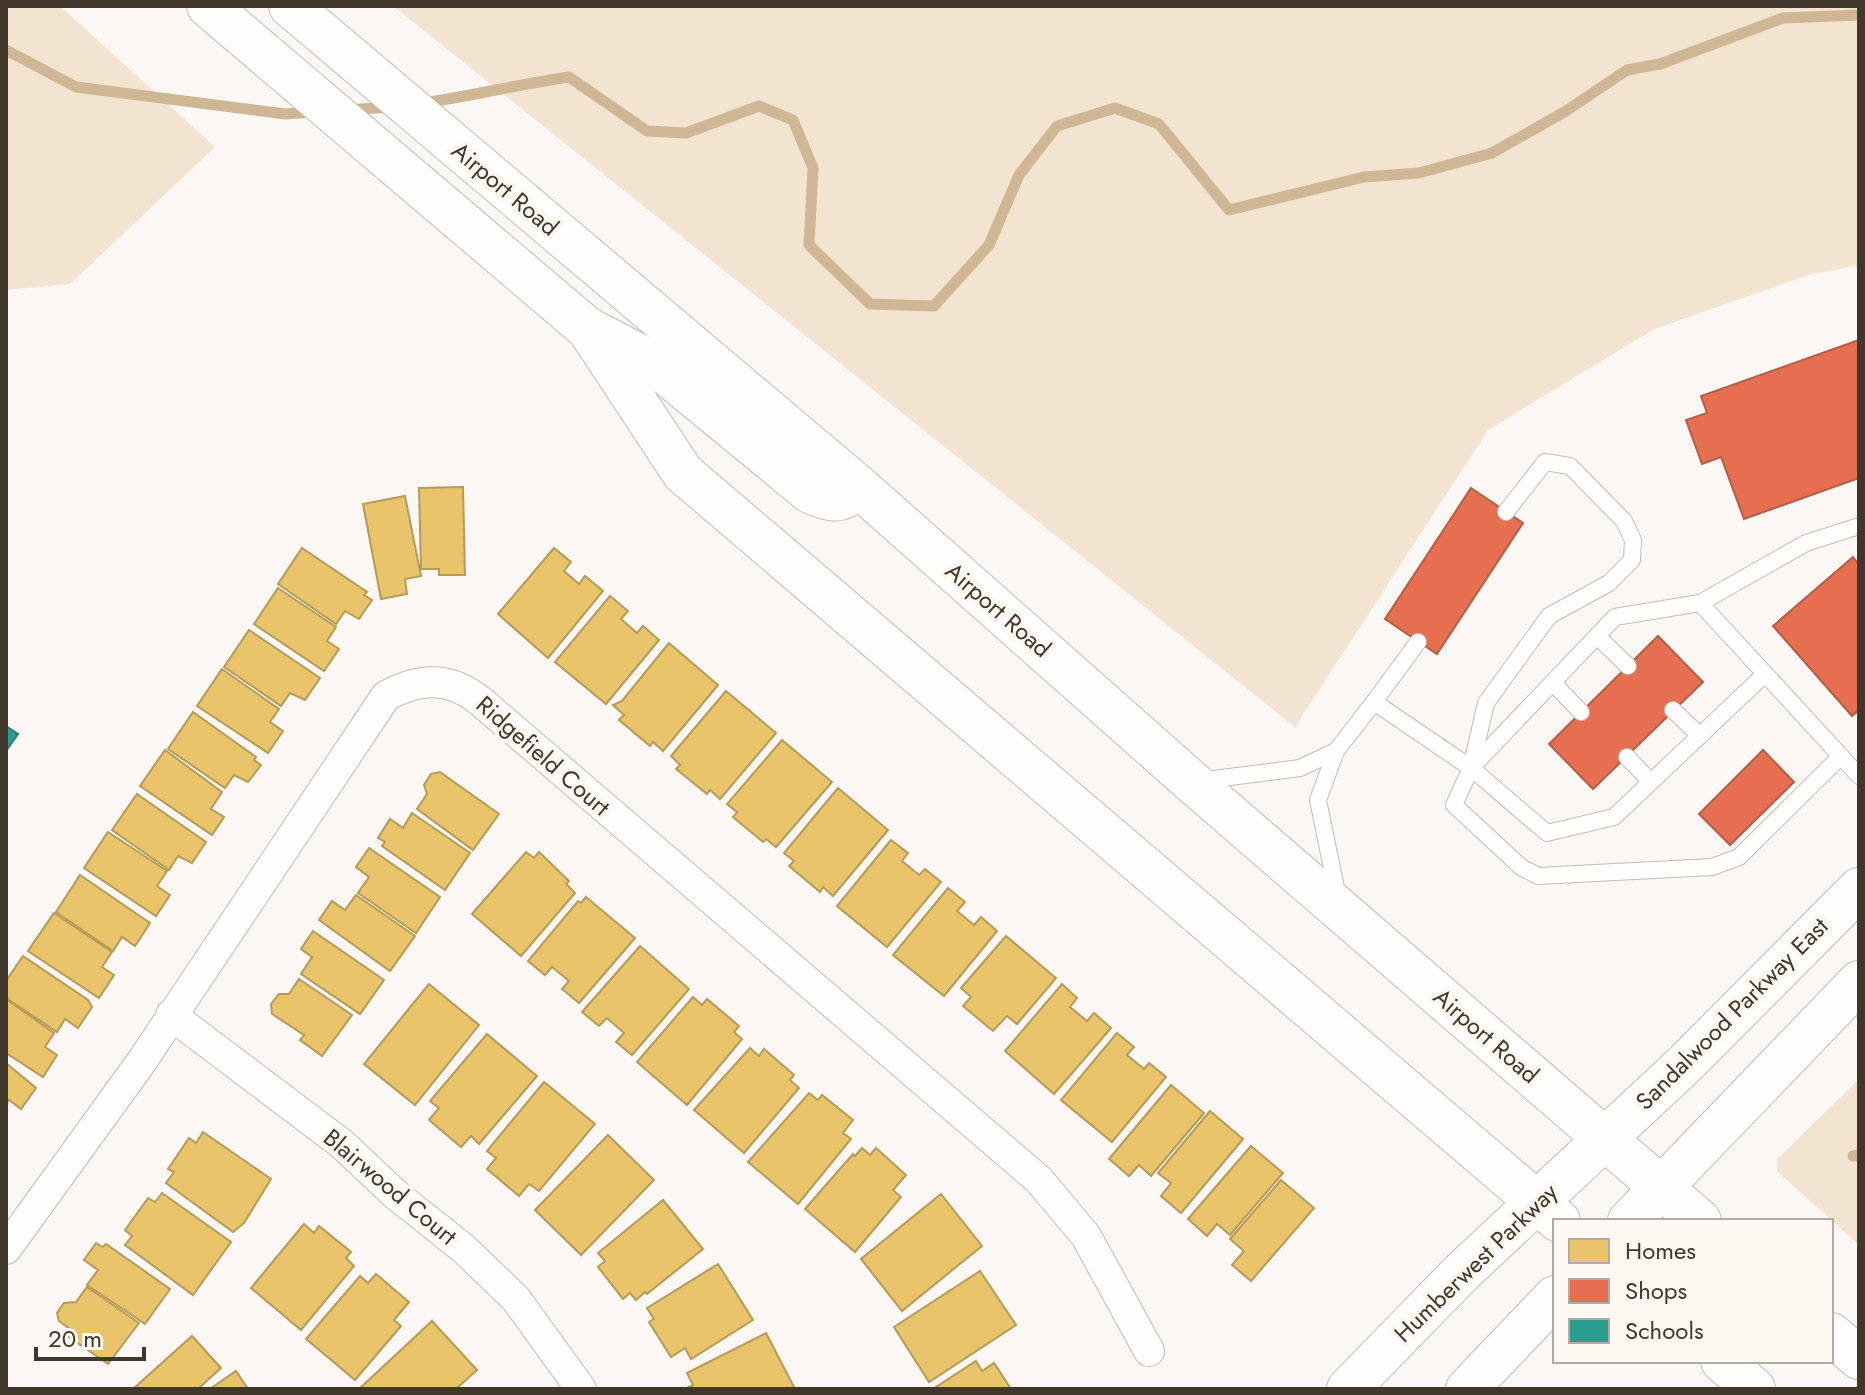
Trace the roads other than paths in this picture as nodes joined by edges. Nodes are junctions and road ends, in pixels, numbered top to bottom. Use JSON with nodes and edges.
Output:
{"nodes":[{"id":1,"x":208,"y":6,"type":"edge"},
{"id":2,"x":290,"y":6,"type":"edge"},
{"id":3,"x":588,"y":329,"type":"junction"},
{"id":4,"x":859,"y":487,"type":"junction"},
{"id":5,"x":1506,"y":512,"type":"dead end"},
{"id":6,"x":1859,"y":526,"type":"edge"},
{"id":7,"x":1700,"y":603,"type":"junction"},
{"id":8,"x":1597,"y":636,"type":"junction"},
{"id":9,"x":1418,"y":642,"type":"dead end"},
{"id":10,"x":1628,"y":666,"type":"dead end"},
{"id":11,"x":1765,"y":674,"type":"junction"},
{"id":12,"x":1553,"y":683,"type":"junction"},
{"id":13,"x":1374,"y":702,"type":"junction"},
{"id":14,"x":1673,"y":710,"type":"dead end"},
{"id":15,"x":1581,"y":712,"type":"dead end"},
{"id":16,"x":1700,"y":736,"type":"junction"},
{"id":17,"x":1336,"y":751,"type":"junction"},
{"id":18,"x":1841,"y":756,"type":"junction"},
{"id":19,"x":1627,"y":757,"type":"dead end"},
{"id":20,"x":1471,"y":768,"type":"junction"},
{"id":21,"x":1859,"y":776,"type":"edge"},
{"id":22,"x":1650,"y":781,"type":"junction"},
{"id":23,"x":1192,"y":782,"type":"junction"},
{"id":24,"x":1859,"y":889,"type":"edge"},
{"id":25,"x":1340,"y":911,"type":"junction"},
{"id":26,"x":1859,"y":982,"type":"edge"},
{"id":27,"x":171,"y":1015,"type":"junction"},
{"id":28,"x":1605,"y":1139,"type":"junction"},
{"id":29,"x":1661,"y":1188,"type":"junction"},
{"id":30,"x":1548,"y":1212,"type":"edge"},
{"id":31,"x":1631,"y":1219,"type":"edge"},
{"id":32,"x":1698,"y":1219,"type":"edge"},
{"id":33,"x":6,"y":1249,"type":"edge"},
{"id":34,"x":1553,"y":1299,"type":"edge"},
{"id":35,"x":1833,"y":1336,"type":"edge"},
{"id":36,"x":1149,"y":1351,"type":"dead end"},
{"id":37,"x":1859,"y":1358,"type":"edge"},
{"id":38,"x":1724,"y":1363,"type":"edge"},
{"id":39,"x":581,"y":1389,"type":"edge"},
{"id":40,"x":1348,"y":1389,"type":"edge"},
{"id":41,"x":1467,"y":1389,"type":"edge"},
{"id":42,"x":1754,"y":1389,"type":"edge"}],
"edges":[{"from":1,"to":3,"type":"main road"},
{"from":2,"to":4,"type":"main road","name":"Airport Road"},
{"from":3,"to":4,"type":"main road"},
{"from":3,"to":30,"type":"main road"},
{"from":4,"to":23,"type":"main road","name":"Airport Road"},
{"from":5,"to":20,"type":"lane"},
{"from":6,"to":7,"type":"lane"},
{"from":7,"to":8,"type":"lane"},
{"from":7,"to":11,"type":"lane"},
{"from":8,"to":10,"type":"lane"},
{"from":8,"to":12,"type":"lane"},
{"from":9,"to":13,"type":"lane"},
{"from":11,"to":16,"type":"lane"},
{"from":11,"to":18,"type":"lane"},
{"from":12,"to":15,"type":"lane"},
{"from":12,"to":20,"type":"lane"},
{"from":13,"to":17,"type":"lane"},
{"from":13,"to":20,"type":"lane"},
{"from":14,"to":16,"type":"lane"},
{"from":16,"to":22,"type":"lane"},
{"from":17,"to":23,"type":"lane"},
{"from":17,"to":25,"type":"lane"},
{"from":18,"to":20,"type":"lane"},
{"from":18,"to":21,"type":"lane"},
{"from":19,"to":22,"type":"lane"},
{"from":20,"to":22,"type":"lane"},
{"from":23,"to":25,"type":"main road","name":"Airport Road"},
{"from":24,"to":28,"type":"main road","name":"Sandalwood Parkway East"},
{"from":25,"to":28,"type":"main road","name":"Airport Road"},
{"from":26,"to":29,"type":"main road"},
{"from":27,"to":33,"type":"street","name":"Ridgefield Court"},
{"from":27,"to":36,"type":"street","name":"Ridgefield Court"},
{"from":27,"to":39,"type":"street","name":"Blairwood Court"},
{"from":28,"to":29,"type":"main road","name":"Airport Road"},
{"from":28,"to":30,"type":"main road","name":"Humberwest Parkway"},
{"from":29,"to":31,"type":"main road"},
{"from":29,"to":32,"type":"main road","name":"Airport Road"},
{"from":30,"to":40,"type":"main road","name":"Humberwest Parkway"},
{"from":34,"to":41,"type":"main road"},
{"from":35,"to":37,"type":"main road"},
{"from":38,"to":42,"type":"main road"}]}
